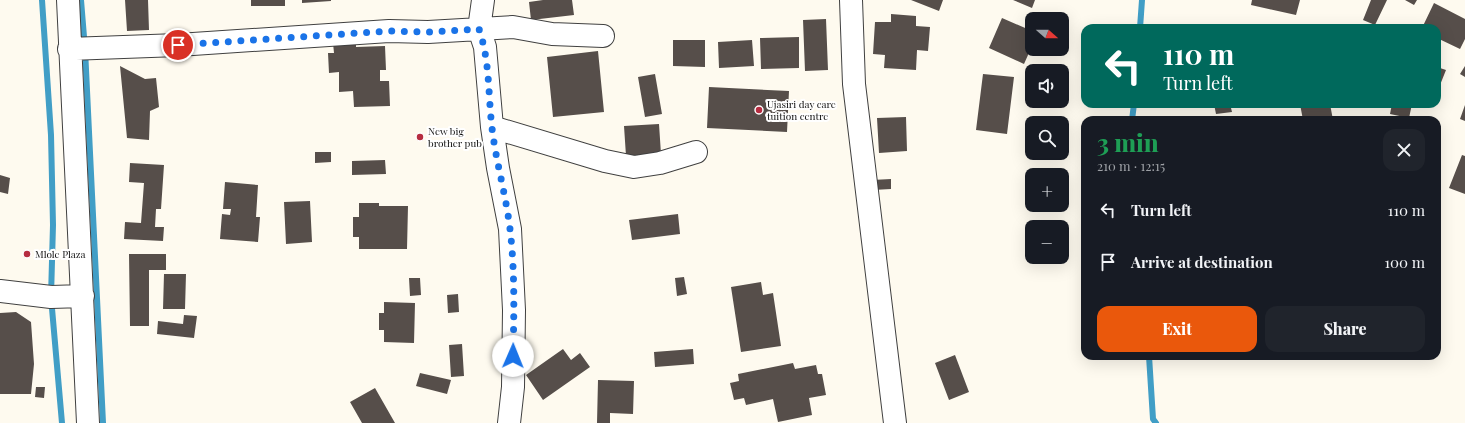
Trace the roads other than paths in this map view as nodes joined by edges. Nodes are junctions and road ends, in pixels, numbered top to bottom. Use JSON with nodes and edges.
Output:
{"nodes":[{"id":1,"x":68,"y":0,"type":"edge"},
{"id":2,"x":483,"y":0,"type":"edge"},
{"id":3,"x":851,"y":0,"type":"edge"},
{"id":4,"x":479,"y":29,"type":"junction"},
{"id":5,"x":603,"y":36,"type":"dead end"},
{"id":6,"x":69,"y":49,"type":"junction"},
{"id":7,"x":492,"y":127,"type":"junction"},
{"id":8,"x":696,"y":152,"type":"dead end"},
{"id":9,"x":0,"y":291,"type":"edge"},
{"id":10,"x":83,"y":296,"type":"junction"},
{"id":11,"x":88,"y":423,"type":"edge"},
{"id":12,"x":509,"y":423,"type":"edge"},
{"id":13,"x":895,"y":423,"type":"edge"}],
"edges":[{"from":1,"to":6,"type":"street"},
{"from":2,"to":4,"type":"street"},
{"from":3,"to":13,"type":"street"},
{"from":4,"to":5,"type":"street"},
{"from":4,"to":6,"type":"street"},
{"from":4,"to":7,"type":"street"},
{"from":6,"to":10,"type":"street"},
{"from":7,"to":8,"type":"street"},
{"from":7,"to":12,"type":"street"},
{"from":9,"to":10,"type":"street"},
{"from":10,"to":11,"type":"street"}]}
